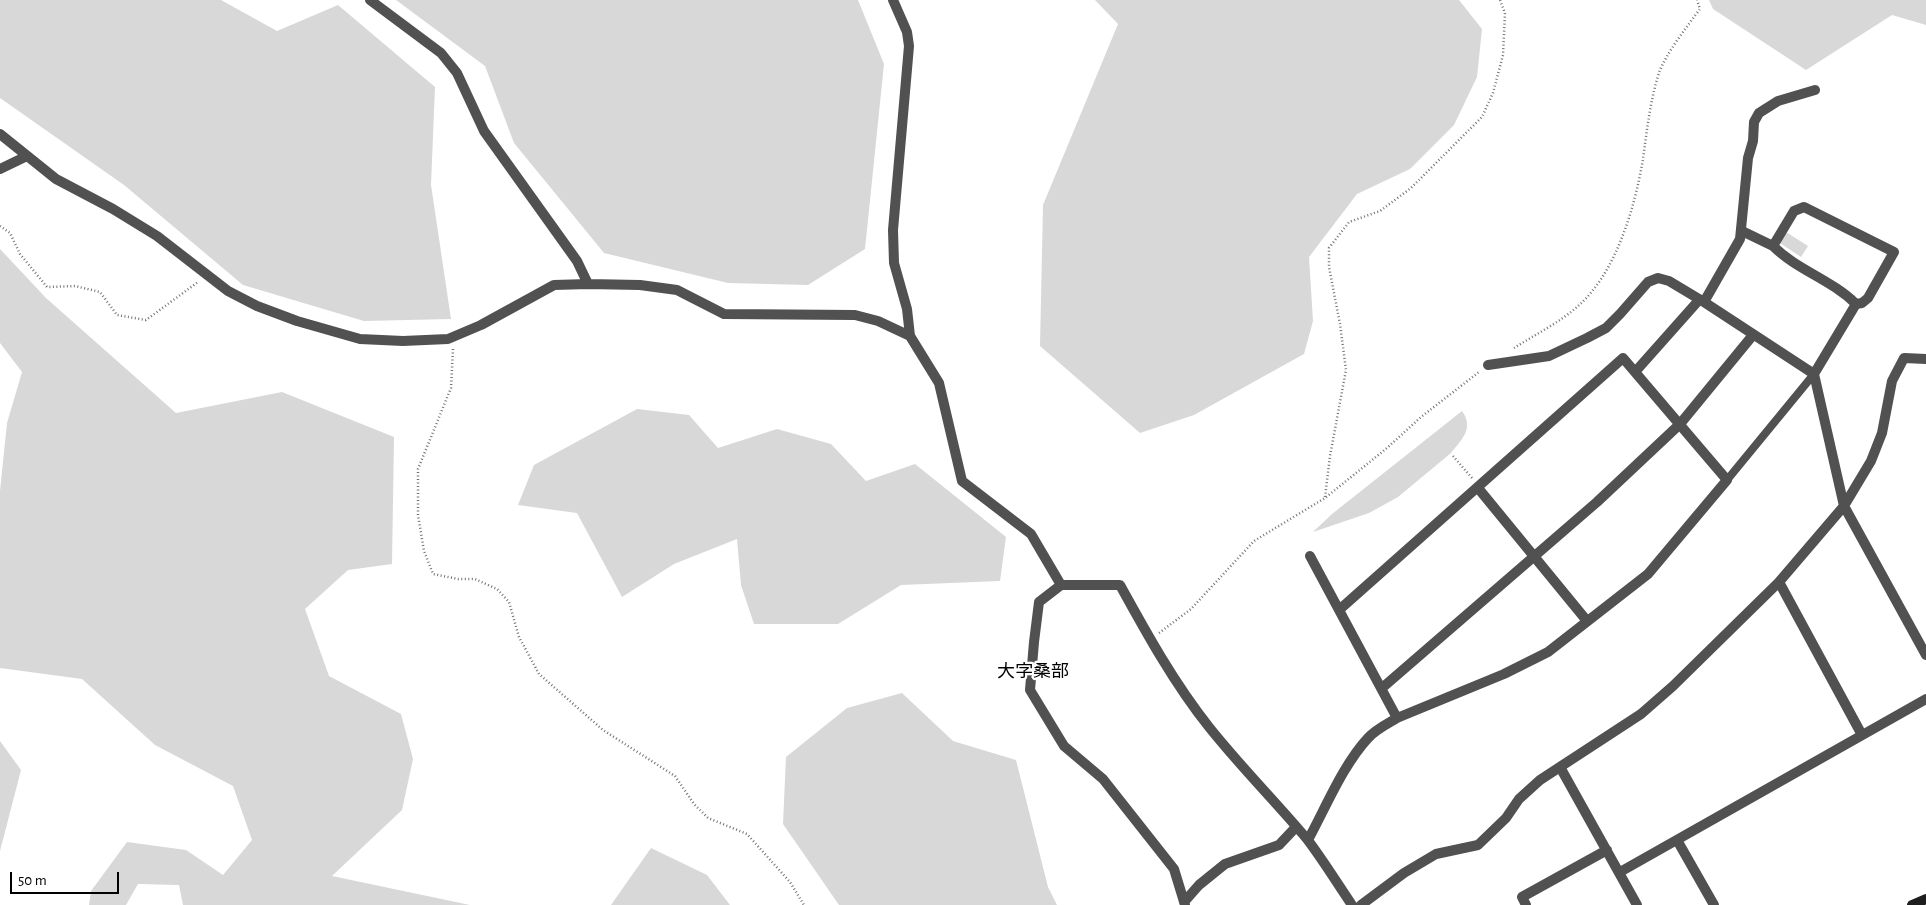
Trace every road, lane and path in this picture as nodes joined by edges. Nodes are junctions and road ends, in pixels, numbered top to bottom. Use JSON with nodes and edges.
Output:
{"nodes":[{"id":1,"x":370,"y":0,"type":"edge"},
{"id":2,"x":893,"y":0,"type":"edge"},
{"id":3,"x":1500,"y":0,"type":"edge"},
{"id":4,"x":1697,"y":0,"type":"edge"},
{"id":5,"x":1815,"y":90,"type":"dead end"},
{"id":6,"x":0,"y":134,"type":"edge"},
{"id":7,"x":28,"y":156,"type":"junction"},
{"id":8,"x":0,"y":169,"type":"edge"},
{"id":9,"x":0,"y":226,"type":"edge"},
{"id":10,"x":1742,"y":231,"type":"junction"},
{"id":11,"x":1773,"y":246,"type":"junction"},
{"id":12,"x":208,"y":276,"type":"junction"},
{"id":13,"x":588,"y":284,"type":"junction"},
{"id":14,"x":1702,"y":301,"type":"junction"},
{"id":15,"x":1856,"y":304,"type":"junction"},
{"id":16,"x":1753,"y":335,"type":"junction"},
{"id":17,"x":454,"y":336,"type":"junction"},
{"id":18,"x":910,"y":336,"type":"junction"},
{"id":19,"x":1513,"y":349,"type":"dead end"},
{"id":20,"x":1926,"y":360,"type":"edge"},
{"id":21,"x":1488,"y":365,"type":"joint"},
{"id":22,"x":1635,"y":372,"type":"junction"},
{"id":23,"x":1814,"y":374,"type":"junction"},
{"id":24,"x":1680,"y":424,"type":"junction"},
{"id":25,"x":1453,"y":456,"type":"dead end"},
{"id":26,"x":1727,"y":480,"type":"junction"},
{"id":27,"x":1478,"y":488,"type":"junction"},
{"id":28,"x":1325,"y":498,"type":"junction"},
{"id":29,"x":1844,"y":506,"type":"junction"},
{"id":30,"x":1310,"y":556,"type":"dead end"},
{"id":31,"x":1534,"y":556,"type":"junction"},
{"id":32,"x":1779,"y":582,"type":"junction"},
{"id":33,"x":1061,"y":584,"type":"junction"},
{"id":34,"x":1339,"y":610,"type":"junction"},
{"id":35,"x":1587,"y":621,"type":"junction"},
{"id":36,"x":1150,"y":640,"type":"junction"},
{"id":37,"x":1926,"y":655,"type":"edge"},
{"id":38,"x":1382,"y":688,"type":"junction"},
{"id":39,"x":1926,"y":699,"type":"edge"},
{"id":40,"x":1397,"y":718,"type":"junction"},
{"id":41,"x":1862,"y":735,"type":"junction"},
{"id":42,"x":1560,"y":767,"type":"junction"},
{"id":43,"x":1296,"y":827,"type":"junction"},
{"id":44,"x":1308,"y":840,"type":"junction"},
{"id":45,"x":1677,"y":840,"type":"junction"},
{"id":46,"x":1608,"y":850,"type":"junction"},
{"id":47,"x":1620,"y":872,"type":"junction"},
{"id":48,"x":1926,"y":899,"type":"edge"},
{"id":49,"x":1184,"y":903,"type":"edge"},
{"id":50,"x":804,"y":905,"type":"edge"},
{"id":51,"x":1352,"y":905,"type":"edge"},
{"id":52,"x":1361,"y":905,"type":"edge"},
{"id":53,"x":1526,"y":905,"type":"edge"},
{"id":54,"x":1637,"y":905,"type":"edge"},
{"id":55,"x":1714,"y":905,"type":"edge"},
{"id":56,"x":1912,"y":905,"type":"edge"}],
"edges":[{"from":1,"to":13,"type":"street"},
{"from":2,"to":18,"type":"street"},
{"from":3,"to":28,"type":"path"},
{"from":4,"to":19,"type":"path"},
{"from":5,"to":10,"type":"street"},
{"from":6,"to":7,"type":"street"},
{"from":7,"to":8,"type":"street"},
{"from":7,"to":12,"type":"street"},
{"from":9,"to":12,"type":"path"},
{"from":10,"to":11,"type":"street"},
{"from":10,"to":14,"type":"street"},
{"from":11,"to":15,"type":"street"},
{"from":11,"to":15,"type":"street"},
{"from":12,"to":17,"type":"street"},
{"from":13,"to":17,"type":"street"},
{"from":13,"to":18,"type":"street"},
{"from":14,"to":16,"type":"street"},
{"from":14,"to":21,"type":"street"},
{"from":14,"to":22,"type":"street"},
{"from":15,"to":23,"type":"street"},
{"from":16,"to":23,"type":"street"},
{"from":16,"to":24,"type":"street"},
{"from":17,"to":50,"type":"path"},
{"from":18,"to":33,"type":"street"},
{"from":20,"to":29,"type":"street"},
{"from":21,"to":28,"type":"path"},
{"from":22,"to":24,"type":"street"},
{"from":22,"to":27,"type":"street"},
{"from":23,"to":26,"type":"lane"},
{"from":23,"to":29,"type":"street"},
{"from":24,"to":26,"type":"street"},
{"from":24,"to":31,"type":"street"},
{"from":25,"to":27,"type":"path"},
{"from":26,"to":35,"type":"street"},
{"from":27,"to":31,"type":"street"},
{"from":27,"to":34,"type":"street"},
{"from":28,"to":36,"type":"path"},
{"from":29,"to":32,"type":"street"},
{"from":29,"to":37,"type":"street"},
{"from":30,"to":34,"type":"street"},
{"from":31,"to":35,"type":"street"},
{"from":31,"to":38,"type":"street"},
{"from":32,"to":41,"type":"street"},
{"from":32,"to":42,"type":"street"},
{"from":33,"to":36,"type":"street"},
{"from":33,"to":49,"type":"street"},
{"from":34,"to":38,"type":"street"},
{"from":35,"to":40,"type":"street"},
{"from":36,"to":43,"type":"street"},
{"from":38,"to":40,"type":"street"},
{"from":39,"to":41,"type":"street"},
{"from":40,"to":44,"type":"street"},
{"from":41,"to":45,"type":"street"},
{"from":42,"to":46,"type":"street"},
{"from":42,"to":52,"type":"street"},
{"from":43,"to":44,"type":"street"},
{"from":43,"to":49,"type":"street"},
{"from":44,"to":51,"type":"street"},
{"from":45,"to":47,"type":"street"},
{"from":45,"to":55,"type":"street"},
{"from":46,"to":47,"type":"street"},
{"from":46,"to":53,"type":"street"},
{"from":47,"to":54,"type":"street"},
{"from":48,"to":56,"type":"street"}]}
